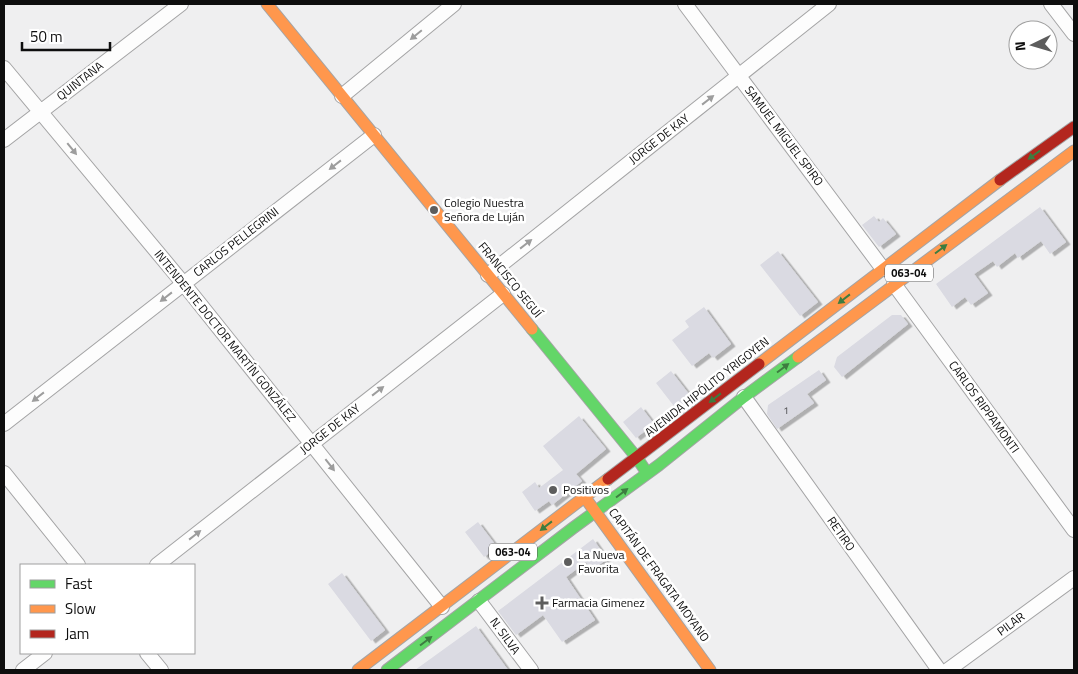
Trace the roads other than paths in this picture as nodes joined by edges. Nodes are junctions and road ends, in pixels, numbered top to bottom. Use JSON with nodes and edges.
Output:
{"nodes":[{"id":1,"x":181,"y":4,"type":"edge"},
{"id":2,"x":267,"y":4,"type":"edge"},
{"id":3,"x":454,"y":4,"type":"edge"},
{"id":4,"x":685,"y":4,"type":"edge"},
{"id":5,"x":829,"y":4,"type":"edge"},
{"id":6,"x":1051,"y":4,"type":"edge"},
{"id":7,"x":1074,"y":34,"type":"edge"},
{"id":8,"x":4,"y":68,"type":"edge"},
{"id":9,"x":739,"y":76,"type":"junction"},
{"id":10,"x":342,"y":96,"type":"junction"},
{"id":11,"x":42,"y":112,"type":"junction"},
{"id":12,"x":1074,"y":127,"type":"edge"},
{"id":13,"x":374,"y":135,"type":"junction"},
{"id":14,"x":1063,"y":135,"type":"junction"},
{"id":15,"x":4,"y":140,"type":"edge"},
{"id":16,"x":1074,"y":151,"type":"edge"},
{"id":17,"x":883,"y":269,"type":"junction"},
{"id":18,"x":488,"y":275,"type":"junction"},
{"id":19,"x":183,"y":284,"type":"junction"},
{"id":20,"x":894,"y":284,"type":"junction"},
{"id":21,"x":503,"y":294,"type":"junction"},
{"id":22,"x":744,"y":397,"type":"junction"},
{"id":23,"x":4,"y":424,"type":"edge"},
{"id":24,"x":312,"y":443,"type":"junction"},
{"id":25,"x":637,"y":458,"type":"junction"},
{"id":26,"x":4,"y":473,"type":"edge"},
{"id":27,"x":647,"y":474,"type":"junction"},
{"id":28,"x":585,"y":497,"type":"junction"},
{"id":29,"x":596,"y":512,"type":"junction"},
{"id":30,"x":1074,"y":530,"type":"edge"},
{"id":31,"x":77,"y":564,"type":"edge"},
{"id":32,"x":158,"y":564,"type":"edge"},
{"id":33,"x":1074,"y":578,"type":"edge"},
{"id":34,"x":479,"y":601,"type":"junction"},
{"id":35,"x":442,"y":607,"type":"junction"},
{"id":36,"x":44,"y":654,"type":"edge"},
{"id":37,"x":148,"y":654,"type":"edge"},
{"id":38,"x":22,"y":670,"type":"edge"},
{"id":39,"x":161,"y":670,"type":"edge"},
{"id":40,"x":358,"y":670,"type":"edge"},
{"id":41,"x":387,"y":670,"type":"edge"},
{"id":42,"x":531,"y":670,"type":"edge"},
{"id":43,"x":710,"y":670,"type":"edge"},
{"id":44,"x":939,"y":670,"type":"edge"},
{"id":45,"x":948,"y":670,"type":"edge"}],
"edges":[{"from":1,"to":11,"type":"street","name":"QUINTANA"},
{"from":2,"to":10,"type":"main road","name":"FRANCISCO SEGUÍ"},
{"from":3,"to":10,"type":"street","one_way":true},
{"from":4,"to":9,"type":"street","name":"SAMUEL MIGUEL SPIRO"},
{"from":5,"to":9,"type":"street","name":"JORGE DE KAY"},
{"from":6,"to":7,"type":"street"},
{"from":8,"to":11,"type":"street","name":"INTENDENTE DOCTOR MARTÍN GONZÁLEZ"},
{"from":9,"to":17,"type":"street","name":"SAMUEL MIGUEL SPIRO"},
{"from":18,"to":9,"type":"street","name":"JORGE DE KAY","one_way":true},
{"from":10,"to":13,"type":"main road","name":"FRANCISCO SEGUÍ"},
{"from":11,"to":15,"type":"street","name":"QUINTANA"},
{"from":11,"to":19,"type":"street","name":"INTENDENTE DOCTOR MARTÍN GONZÁLEZ","one_way":true},
{"from":12,"to":14,"type":"main road","name":"AVENIDA HIPÓLITO YRIGOYEN","number":"063-04"},
{"from":13,"to":18,"type":"main road","name":"FRANCISCO SEGUÍ"},
{"from":13,"to":19,"type":"street","name":"CARLOS PELLEGRINI","one_way":true},
{"from":14,"to":16,"type":"street"},
{"from":14,"to":17,"type":"main road","name":"AVENIDA HIPÓLITO YRIGOYEN","number":"063-04","one_way":true},
{"from":20,"to":16,"type":"main road","number":"063-04","one_way":true},
{"from":17,"to":25,"type":"main road","name":"AVENIDA HIPÓLITO YRIGOYEN","number":"063-04","one_way":true},
{"from":18,"to":21,"type":"main road","name":"FRANCISCO SEGUÍ"},
{"from":19,"to":23,"type":"street","name":"CARLOS PELLEGRINI","one_way":true},
{"from":19,"to":24,"type":"street","name":"INTENDENTE DOCTOR MARTÍN GONZÁLEZ"},
{"from":22,"to":20,"type":"main road","number":"063-04","one_way":true},
{"from":20,"to":30,"type":"street","name":"CARLOS RIPPAMONTI"},
{"from":24,"to":21,"type":"street","name":"JORGE DE KAY","one_way":true},
{"from":21,"to":25,"type":"main road","name":"FRANCISCO SEGUÍ"},
{"from":22,"to":27,"type":"main road","number":"063-04"},
{"from":22,"to":44,"type":"street","name":"RETIRO"},
{"from":32,"to":24,"type":"street","name":"JORGE DE KAY","one_way":true},
{"from":24,"to":35,"type":"street","name":"INTENDENTE DOCTOR MARTÍN GONZÁLEZ","one_way":true},
{"from":25,"to":27,"type":"main road"},
{"from":25,"to":28,"type":"main road","name":"AVENIDA HIPÓLITO YRIGOYEN","number":"063-04"},
{"from":26,"to":31,"type":"street"},
{"from":29,"to":27,"type":"main road","number":"063-04","one_way":true},
{"from":28,"to":29,"type":"main road","name":"CAPITÁN DE FRAGATA MOYANO"},
{"from":28,"to":35,"type":"main road","name":"AVENIDA HIPÓLITO YRIGOYEN","number":"063-04","one_way":true},
{"from":29,"to":34,"type":"main road","number":"063-04"},
{"from":29,"to":43,"type":"main road","name":"CAPITÁN DE FRAGATA MOYANO"},
{"from":33,"to":45,"type":"street","name":"PILAR"},
{"from":41,"to":34,"type":"main road","number":"063-04","one_way":true},
{"from":34,"to":42,"type":"street","name":"N. SILVA"},
{"from":35,"to":40,"type":"main road","name":"AVENIDA HIPÓLITO YRIGOYEN","number":"063-04"},
{"from":36,"to":38,"type":"street"},
{"from":37,"to":39,"type":"street"}]}
